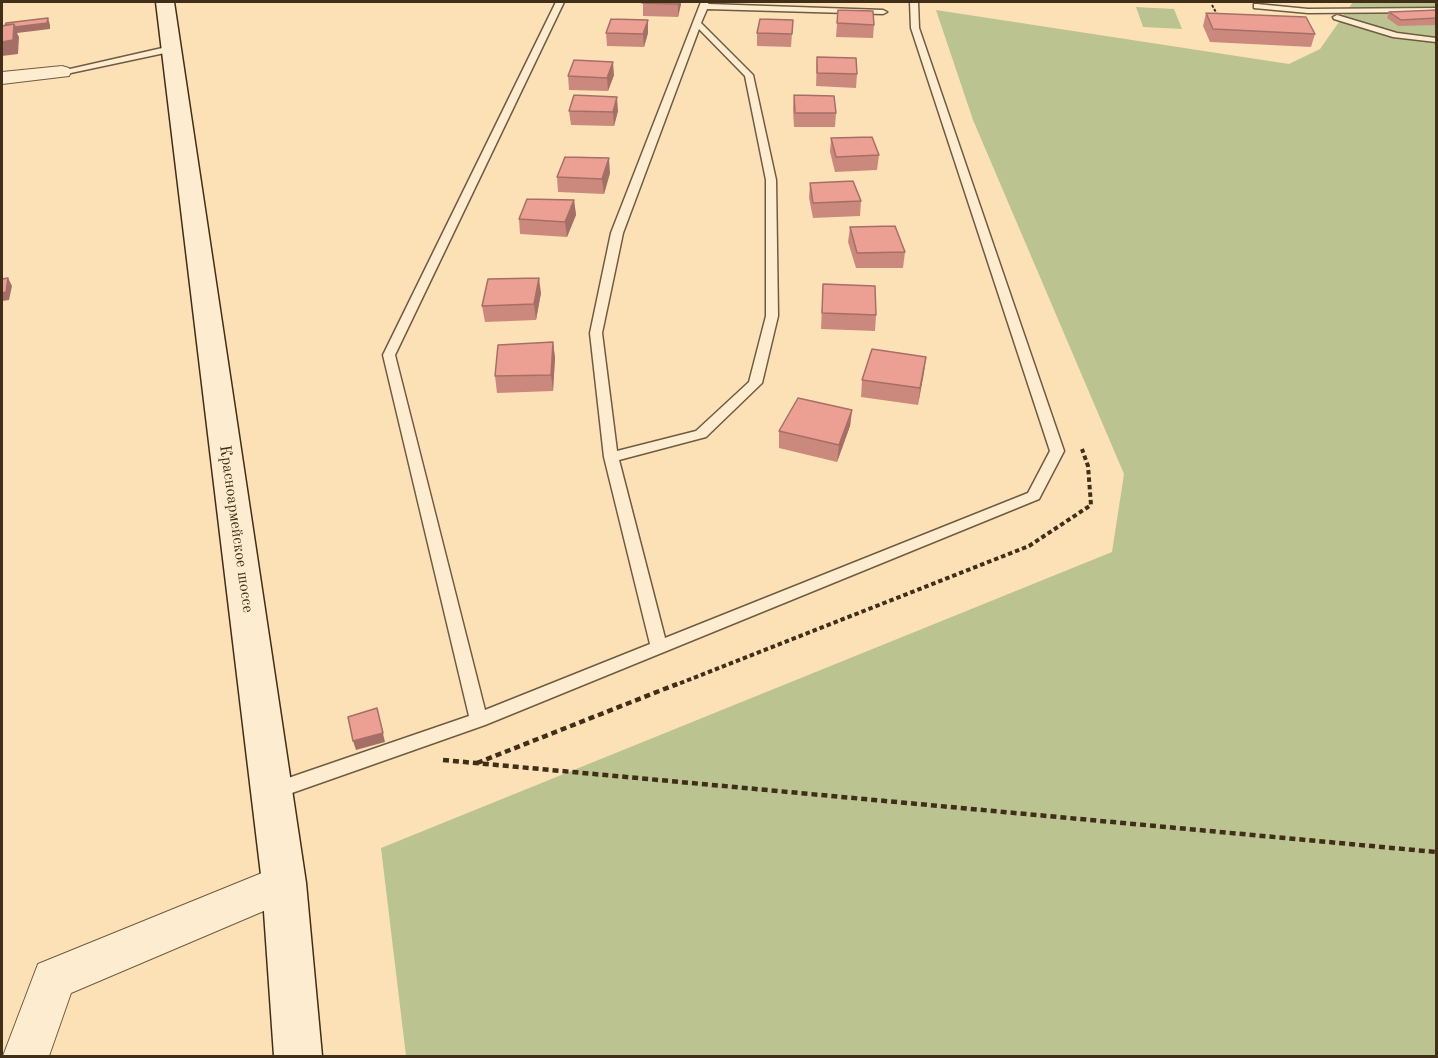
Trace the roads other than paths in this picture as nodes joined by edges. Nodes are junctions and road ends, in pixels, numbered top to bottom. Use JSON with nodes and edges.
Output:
{"nodes":[{"id":1,"x":165,"y":2,"type":"edge"},
{"id":2,"x":560,"y":2,"type":"edge"},
{"id":3,"x":914,"y":2,"type":"edge"},
{"id":4,"x":704,"y":4,"type":"edge"},
{"id":5,"x":1257,"y":6,"type":"dead end"},
{"id":6,"x":1437,"y":10,"type":"edge"},
{"id":7,"x":1308,"y":11,"type":"junction"},
{"id":8,"x":1362,"y":11,"type":"junction"},
{"id":9,"x":883,"y":12,"type":"dead end"},
{"id":10,"x":698,"y":24,"type":"junction"},
{"id":11,"x":1377,"y":28,"type":"junction"},
{"id":12,"x":1437,"y":40,"type":"edge"},
{"id":13,"x":171,"y":49,"type":"junction"},
{"id":14,"x":62,"y":72,"type":"joint"},
{"id":15,"x":2,"y":80,"type":"edge"},
{"id":16,"x":610,"y":457,"type":"junction"},
{"id":17,"x":659,"y":648,"type":"junction"},
{"id":18,"x":479,"y":720,"type":"junction"},
{"id":19,"x":272,"y":792,"type":"junction"},
{"id":20,"x":284,"y":883,"type":"junction"},
{"id":21,"x":26,"y":1056,"type":"edge"},
{"id":22,"x":298,"y":1056,"type":"edge"}],
"edges":[{"from":1,"to":13,"type":"main road","name":"Красноармейское шоссе"},
{"from":2,"to":18,"type":"lane"},
{"from":3,"to":17,"type":"lane"},
{"from":4,"to":9,"type":"lane"},
{"from":4,"to":10,"type":"lane"},
{"from":5,"to":7,"type":"lane"},
{"from":6,"to":8,"type":"lane"},
{"from":7,"to":8,"type":"lane"},
{"from":7,"to":11,"type":"lane"},
{"from":8,"to":11,"type":"lane"},
{"from":10,"to":16,"type":"lane"},
{"from":10,"to":16,"type":"lane"},
{"from":11,"to":12,"type":"lane"},
{"from":13,"to":14,"type":"lane"},
{"from":13,"to":19,"type":"main road","name":"Красноармейское шоссе"},
{"from":14,"to":15,"type":"street"},
{"from":16,"to":17,"type":"lane"},
{"from":17,"to":18,"type":"lane"},
{"from":18,"to":19,"type":"lane"},
{"from":19,"to":20,"type":"main road","name":"Красноармейское шоссе"},
{"from":20,"to":21,"type":"street"},
{"from":20,"to":22,"type":"main road","name":"Красноармейское шоссе"}]}
